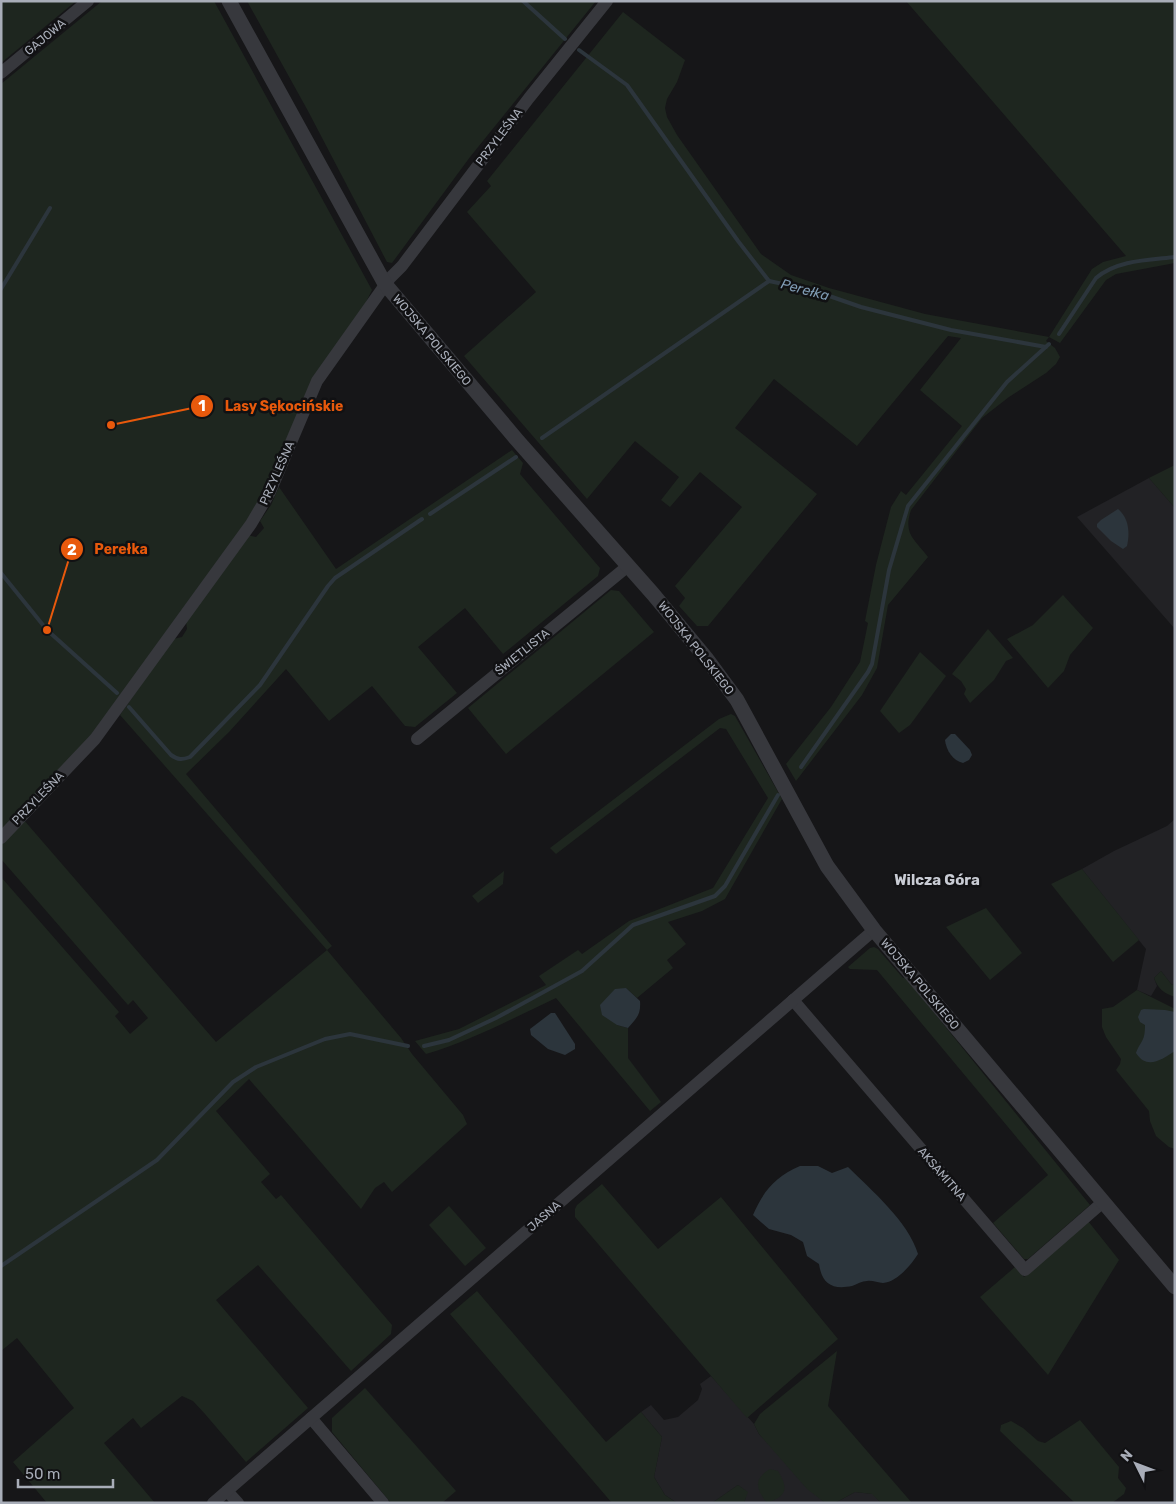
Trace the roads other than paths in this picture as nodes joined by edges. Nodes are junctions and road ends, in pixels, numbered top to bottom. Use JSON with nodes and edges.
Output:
{"nodes":[{"id":1,"x":88,"y":1,"type":"edge"},
{"id":2,"x":229,"y":1,"type":"edge"},
{"id":3,"x":607,"y":1,"type":"edge"},
{"id":4,"x":1,"y":73,"type":"edge"},
{"id":5,"x":385,"y":284,"type":"junction"},
{"id":6,"x":628,"y":566,"type":"junction"},
{"id":7,"x":416,"y":739,"type":"dead end"},
{"id":8,"x":1,"y":838,"type":"edge"},
{"id":9,"x":874,"y":930,"type":"junction"},
{"id":10,"x":793,"y":1000,"type":"junction"},
{"id":11,"x":1103,"y":1202,"type":"junction"},
{"id":12,"x":1175,"y":1287,"type":"edge"},
{"id":13,"x":311,"y":1418,"type":"junction"},
{"id":14,"x":227,"y":1491,"type":"junction"},
{"id":15,"x":213,"y":1503,"type":"edge"},
{"id":16,"x":238,"y":1503,"type":"edge"},
{"id":17,"x":384,"y":1503,"type":"edge"}],
"edges":[{"from":1,"to":4,"type":"street","name":"GAJOWA"},
{"from":2,"to":5,"type":"street","name":"WOJSKA POLSKIEGO"},
{"from":3,"to":5,"type":"street","name":"PRZYLEŚNA"},
{"from":5,"to":6,"type":"street","name":"WOJSKA POLSKIEGO"},
{"from":5,"to":8,"type":"street","name":"PRZYLEŚNA"},
{"from":6,"to":7,"type":"street","name":"ŚWIETLISTA"},
{"from":6,"to":9,"type":"street","name":"WOJSKA POLSKIEGO"},
{"from":9,"to":10,"type":"street","name":"JASNA"},
{"from":9,"to":11,"type":"street","name":"WOJSKA POLSKIEGO"},
{"from":10,"to":11,"type":"street","name":"AKSAMITNA"},
{"from":10,"to":13,"type":"street","name":"JASNA"},
{"from":11,"to":12,"type":"street","name":"WOJSKA POLSKIEGO"},
{"from":13,"to":14,"type":"street","name":"JASNA"},
{"from":13,"to":17,"type":"street"},
{"from":14,"to":15,"type":"street","name":"JASNA"},
{"from":14,"to":16,"type":"street"}]}
